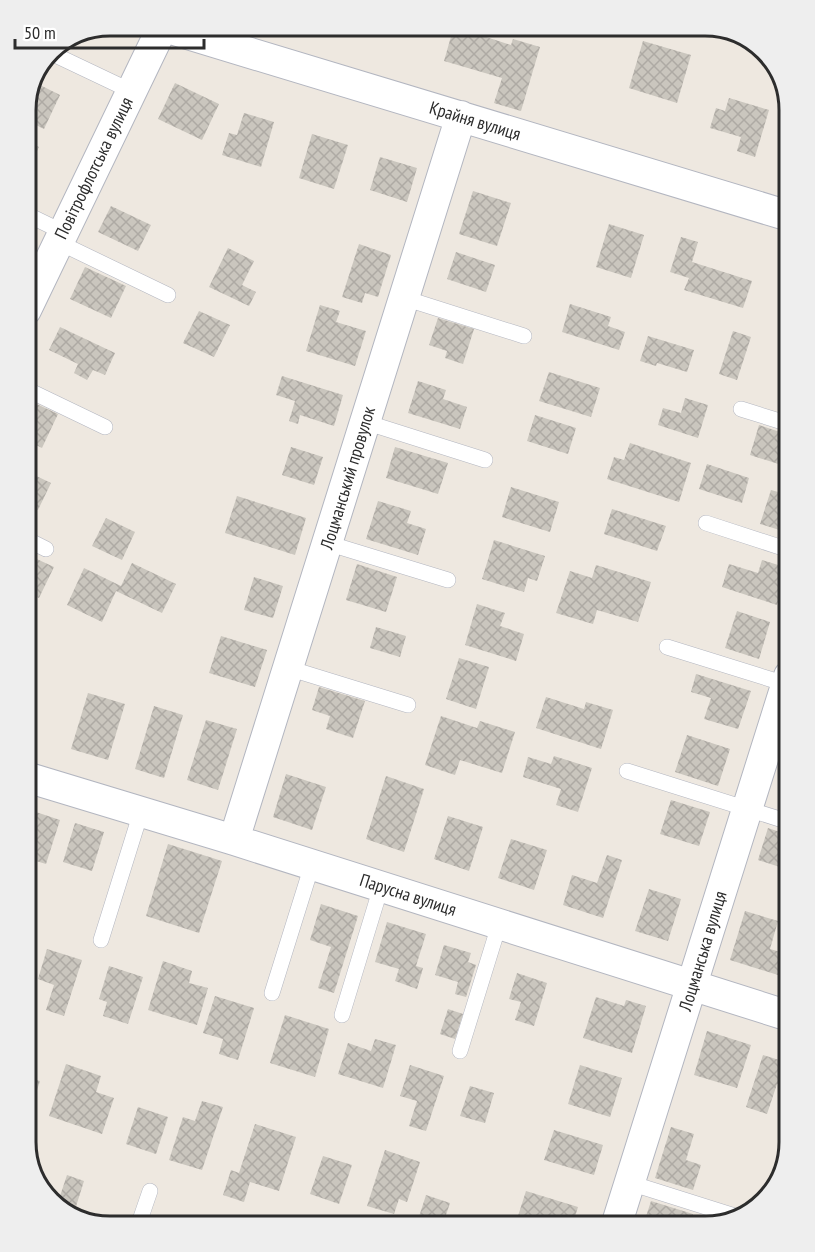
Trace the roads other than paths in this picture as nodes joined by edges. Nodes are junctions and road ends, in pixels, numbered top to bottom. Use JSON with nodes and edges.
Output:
{"nodes":[{"id":1,"x":157,"y":36,"type":"edge"},
{"id":2,"x":195,"y":36,"type":"edge"},
{"id":3,"x":59,"y":57,"type":"edge"},
{"id":4,"x":131,"y":91,"type":"junction"},
{"id":5,"x":461,"y":116,"type":"junction"},
{"id":6,"x":779,"y":213,"type":"edge"},
{"id":7,"x":36,"y":221,"type":"edge"},
{"id":8,"x":61,"y":237,"type":"junction"},
{"id":9,"x":36,"y":289,"type":"edge"},
{"id":10,"x":168,"y":295,"type":"dead end"},
{"id":11,"x":404,"y":298,"type":"junction"},
{"id":12,"x":524,"y":336,"type":"dead end"},
{"id":13,"x":36,"y":394,"type":"edge"},
{"id":14,"x":741,"y":409,"type":"dead end"},
{"id":15,"x":779,"y":421,"type":"edge"},
{"id":16,"x":365,"y":422,"type":"junction"},
{"id":17,"x":105,"y":427,"type":"dead end"},
{"id":18,"x":485,"y":460,"type":"dead end"},
{"id":19,"x":706,"y":523,"type":"dead end"},
{"id":20,"x":327,"y":543,"type":"junction"},
{"id":21,"x":36,"y":544,"type":"edge"},
{"id":22,"x":779,"y":547,"type":"edge"},
{"id":23,"x":46,"y":549,"type":"dead end"},
{"id":24,"x":448,"y":580,"type":"dead end"},
{"id":25,"x":667,"y":646,"type":"dead end"},
{"id":26,"x":288,"y":668,"type":"junction"},
{"id":27,"x":779,"y":679,"type":"edge"},
{"id":28,"x":408,"y":705,"type":"dead end"},
{"id":29,"x":779,"y":712,"type":"edge"},
{"id":30,"x":627,"y":771,"type":"dead end"},
{"id":31,"x":36,"y":780,"type":"edge"},
{"id":32,"x":747,"y":809,"type":"junction"},
{"id":33,"x":141,"y":812,"type":"junction"},
{"id":34,"x":779,"y":819,"type":"edge"},
{"id":35,"x":234,"y":840,"type":"junction"},
{"id":36,"x":312,"y":865,"type":"junction"},
{"id":37,"x":381,"y":887,"type":"junction"},
{"id":38,"x":499,"y":925,"type":"junction"},
{"id":39,"x":101,"y":940,"type":"dead end"},
{"id":40,"x":692,"y":986,"type":"junction"},
{"id":41,"x":272,"y":993,"type":"dead end"},
{"id":42,"x":779,"y":1013,"type":"edge"},
{"id":43,"x":342,"y":1015,"type":"dead end"},
{"id":44,"x":460,"y":1052,"type":"dead end"},
{"id":45,"x":630,"y":1183,"type":"junction"},
{"id":46,"x":150,"y":1191,"type":"dead end"},
{"id":47,"x":725,"y":1213,"type":"edge"},
{"id":48,"x":141,"y":1216,"type":"edge"},
{"id":49,"x":620,"y":1216,"type":"edge"}],
"edges":[{"from":1,"to":4,"type":"street","name":"Повітрофлотська вулиця"},
{"from":2,"to":5,"type":"street","name":"Крайня вулиця"},
{"from":3,"to":4,"type":"lane"},
{"from":4,"to":8,"type":"street","name":"Повітрофлотська вулиця"},
{"from":5,"to":6,"type":"street","name":"Крайня вулиця"},
{"from":5,"to":11,"type":"street","name":"Лоцманський провулок"},
{"from":7,"to":8,"type":"lane"},
{"from":8,"to":9,"type":"street","name":"Повітрофлотська вулиця"},
{"from":8,"to":10,"type":"lane"},
{"from":11,"to":12,"type":"lane"},
{"from":11,"to":16,"type":"street","name":"Лоцманський провулок"},
{"from":13,"to":17,"type":"lane"},
{"from":14,"to":15,"type":"lane"},
{"from":16,"to":18,"type":"lane"},
{"from":16,"to":20,"type":"street","name":"Лоцманський провулок"},
{"from":19,"to":22,"type":"lane"},
{"from":20,"to":24,"type":"lane"},
{"from":20,"to":26,"type":"street","name":"Лоцманський провулок"},
{"from":21,"to":23,"type":"lane"},
{"from":25,"to":27,"type":"lane"},
{"from":26,"to":28,"type":"lane"},
{"from":26,"to":35,"type":"street","name":"Лоцманський провулок"},
{"from":29,"to":32,"type":"street","name":"Лоцманська вулиця"},
{"from":30,"to":32,"type":"lane"},
{"from":31,"to":33,"type":"street","name":"Парусна вулиця"},
{"from":32,"to":34,"type":"lane"},
{"from":32,"to":40,"type":"street","name":"Лоцманська вулиця"},
{"from":33,"to":35,"type":"street","name":"Парусна вулиця"},
{"from":33,"to":39,"type":"lane"},
{"from":35,"to":36,"type":"street","name":"Парусна вулиця"},
{"from":36,"to":37,"type":"street","name":"Парусна вулиця"},
{"from":36,"to":41,"type":"lane"},
{"from":37,"to":38,"type":"street","name":"Парусна вулиця"},
{"from":37,"to":43,"type":"lane"},
{"from":38,"to":40,"type":"street","name":"Парусна вулиця"},
{"from":38,"to":44,"type":"lane"},
{"from":40,"to":42,"type":"street","name":"Парусна вулиця"},
{"from":40,"to":45,"type":"street","name":"Лоцманська вулиця"},
{"from":45,"to":47,"type":"lane"},
{"from":45,"to":49,"type":"street","name":"Лоцманська вулиця"},
{"from":46,"to":48,"type":"lane"}]}
